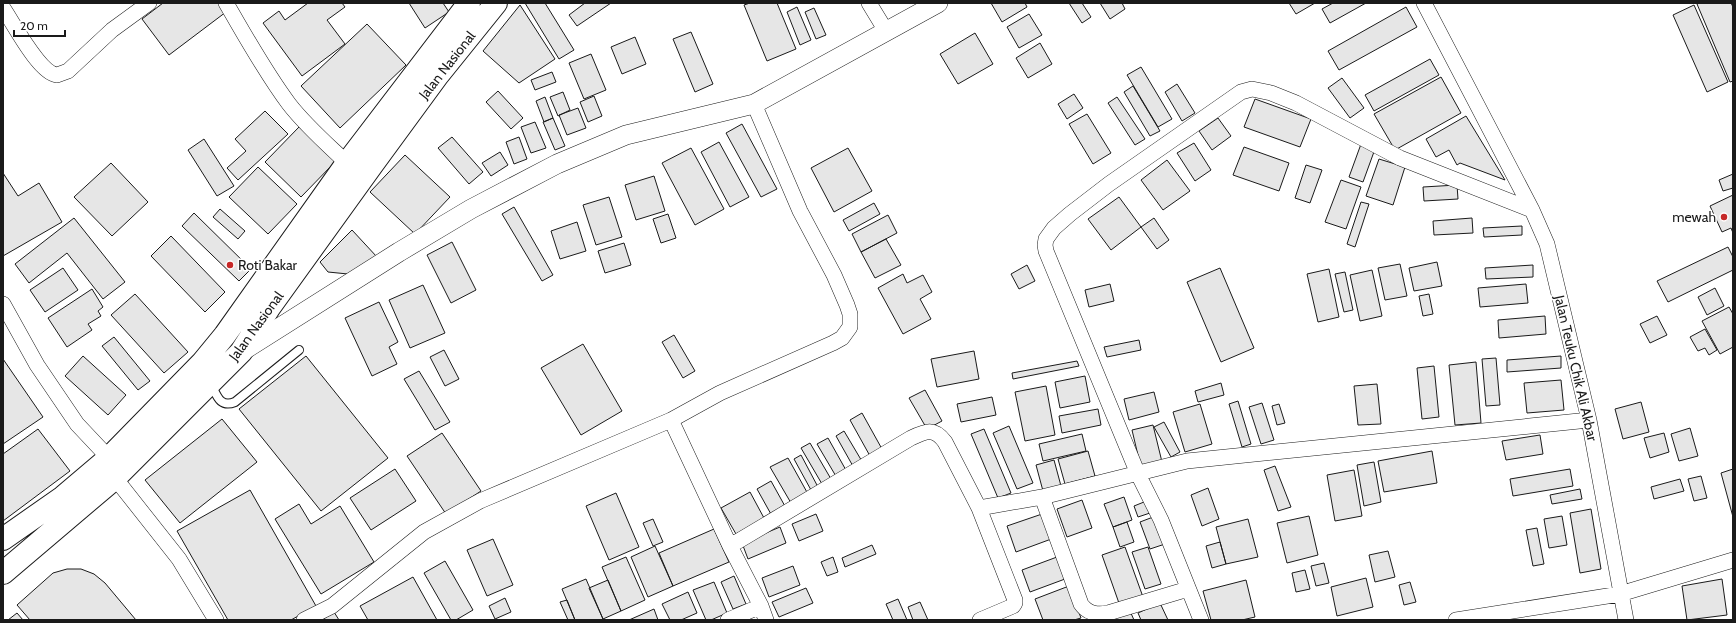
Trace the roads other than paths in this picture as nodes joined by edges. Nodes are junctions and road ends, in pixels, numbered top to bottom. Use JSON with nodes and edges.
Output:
{"nodes":[{"id":1,"x":149,"y":3,"type":"edge"},
{"id":2,"x":226,"y":3,"type":"edge"},
{"id":3,"x":469,"y":3,"type":"edge"},
{"id":4,"x":496,"y":3,"type":"edge"},
{"id":5,"x":869,"y":3,"type":"edge"},
{"id":6,"x":938,"y":3,"type":"edge"},
{"id":7,"x":1424,"y":3,"type":"edge"},
{"id":8,"x":3,"y":8,"type":"edge"},
{"id":9,"x":886,"y":31,"type":"junction"},
{"id":10,"x":754,"y":104,"type":"junction"},
{"id":11,"x":347,"y":163,"type":"junction"},
{"id":12,"x":1532,"y":210,"type":"junction"},
{"id":13,"x":3,"y":304,"type":"edge"},
{"id":14,"x":299,"y":350,"type":"dead end"},
{"id":15,"x":241,"y":352,"type":"junction"},
{"id":16,"x":211,"y":383,"type":"junction"},
{"id":17,"x":671,"y":420,"type":"junction"},
{"id":18,"x":1589,"y":420,"type":"junction"},
{"id":19,"x":112,"y":468,"type":"junction"},
{"id":20,"x":1138,"y":474,"type":"junction"},
{"id":21,"x":78,"y":496,"type":"junction"},
{"id":22,"x":1042,"y":496,"type":"junction"},
{"id":23,"x":979,"y":508,"type":"junction"},
{"id":24,"x":3,"y":539,"type":"edge"},
{"id":25,"x":730,"y":546,"type":"junction"},
{"id":26,"x":1733,"y":560,"type":"edge"},
{"id":27,"x":3,"y":573,"type":"edge"},
{"id":28,"x":1188,"y":588,"type":"junction"},
{"id":29,"x":1620,"y":594,"type":"junction"},
{"id":30,"x":761,"y":606,"type":"junction"},
{"id":31,"x":216,"y":620,"type":"edge"},
{"id":32,"x":304,"y":620,"type":"edge"},
{"id":33,"x":728,"y":620,"type":"edge"},
{"id":34,"x":766,"y":620,"type":"edge"},
{"id":35,"x":980,"y":620,"type":"edge"},
{"id":36,"x":1201,"y":620,"type":"edge"},
{"id":37,"x":1456,"y":620,"type":"edge"},
{"id":38,"x":1626,"y":620,"type":"edge"}],
"edges":[{"from":1,"to":8,"type":"street"},
{"from":2,"to":11,"type":"street"},
{"from":3,"to":11,"type":"highway","name":"Jalan Nasional"},
{"from":4,"to":15,"type":"highway","name":"Jalan Nasional"},
{"from":5,"to":9,"type":"street"},
{"from":6,"to":9,"type":"street"},
{"from":7,"to":12,"type":"street","name":"Jalan Teuku Chik Ali Akbar"},
{"from":9,"to":10,"type":"street"},
{"from":10,"to":15,"type":"street"},
{"from":10,"to":17,"type":"street"},
{"from":11,"to":19,"type":"highway","name":"Jalan Nasional"},
{"from":12,"to":18,"type":"street","name":"Jalan Teuku Chik Ali Akbar"},
{"from":12,"to":20,"type":"street"},
{"from":13,"to":19,"type":"street"},
{"from":14,"to":16,"type":"lane"},
{"from":15,"to":16,"type":"highway","name":"Jalan Nasional"},
{"from":16,"to":19,"type":"highway","name":"Jalan Nasional"},
{"from":17,"to":25,"type":"street"},
{"from":17,"to":32,"type":"street"},
{"from":18,"to":20,"type":"street"},
{"from":18,"to":29,"type":"street","name":"Jalan Teuku Chik Ali Akbar"},
{"from":19,"to":21,"type":"highway","name":"Jalan Nasional"},
{"from":19,"to":31,"type":"street"},
{"from":20,"to":22,"type":"street"},
{"from":20,"to":28,"type":"street"},
{"from":21,"to":24,"type":"highway","name":"Jalan Nasional"},
{"from":21,"to":27,"type":"highway","name":"Jalan Nasional"},
{"from":22,"to":23,"type":"street"},
{"from":22,"to":28,"type":"street"},
{"from":23,"to":25,"type":"street"},
{"from":23,"to":35,"type":"street"},
{"from":25,"to":30,"type":"street"},
{"from":26,"to":29,"type":"street"},
{"from":28,"to":36,"type":"street"},
{"from":29,"to":37,"type":"street"},
{"from":29,"to":38,"type":"street","name":"Jalan Teuku Chik Ali Akbar"},
{"from":30,"to":33,"type":"street"},
{"from":30,"to":34,"type":"street"}]}
